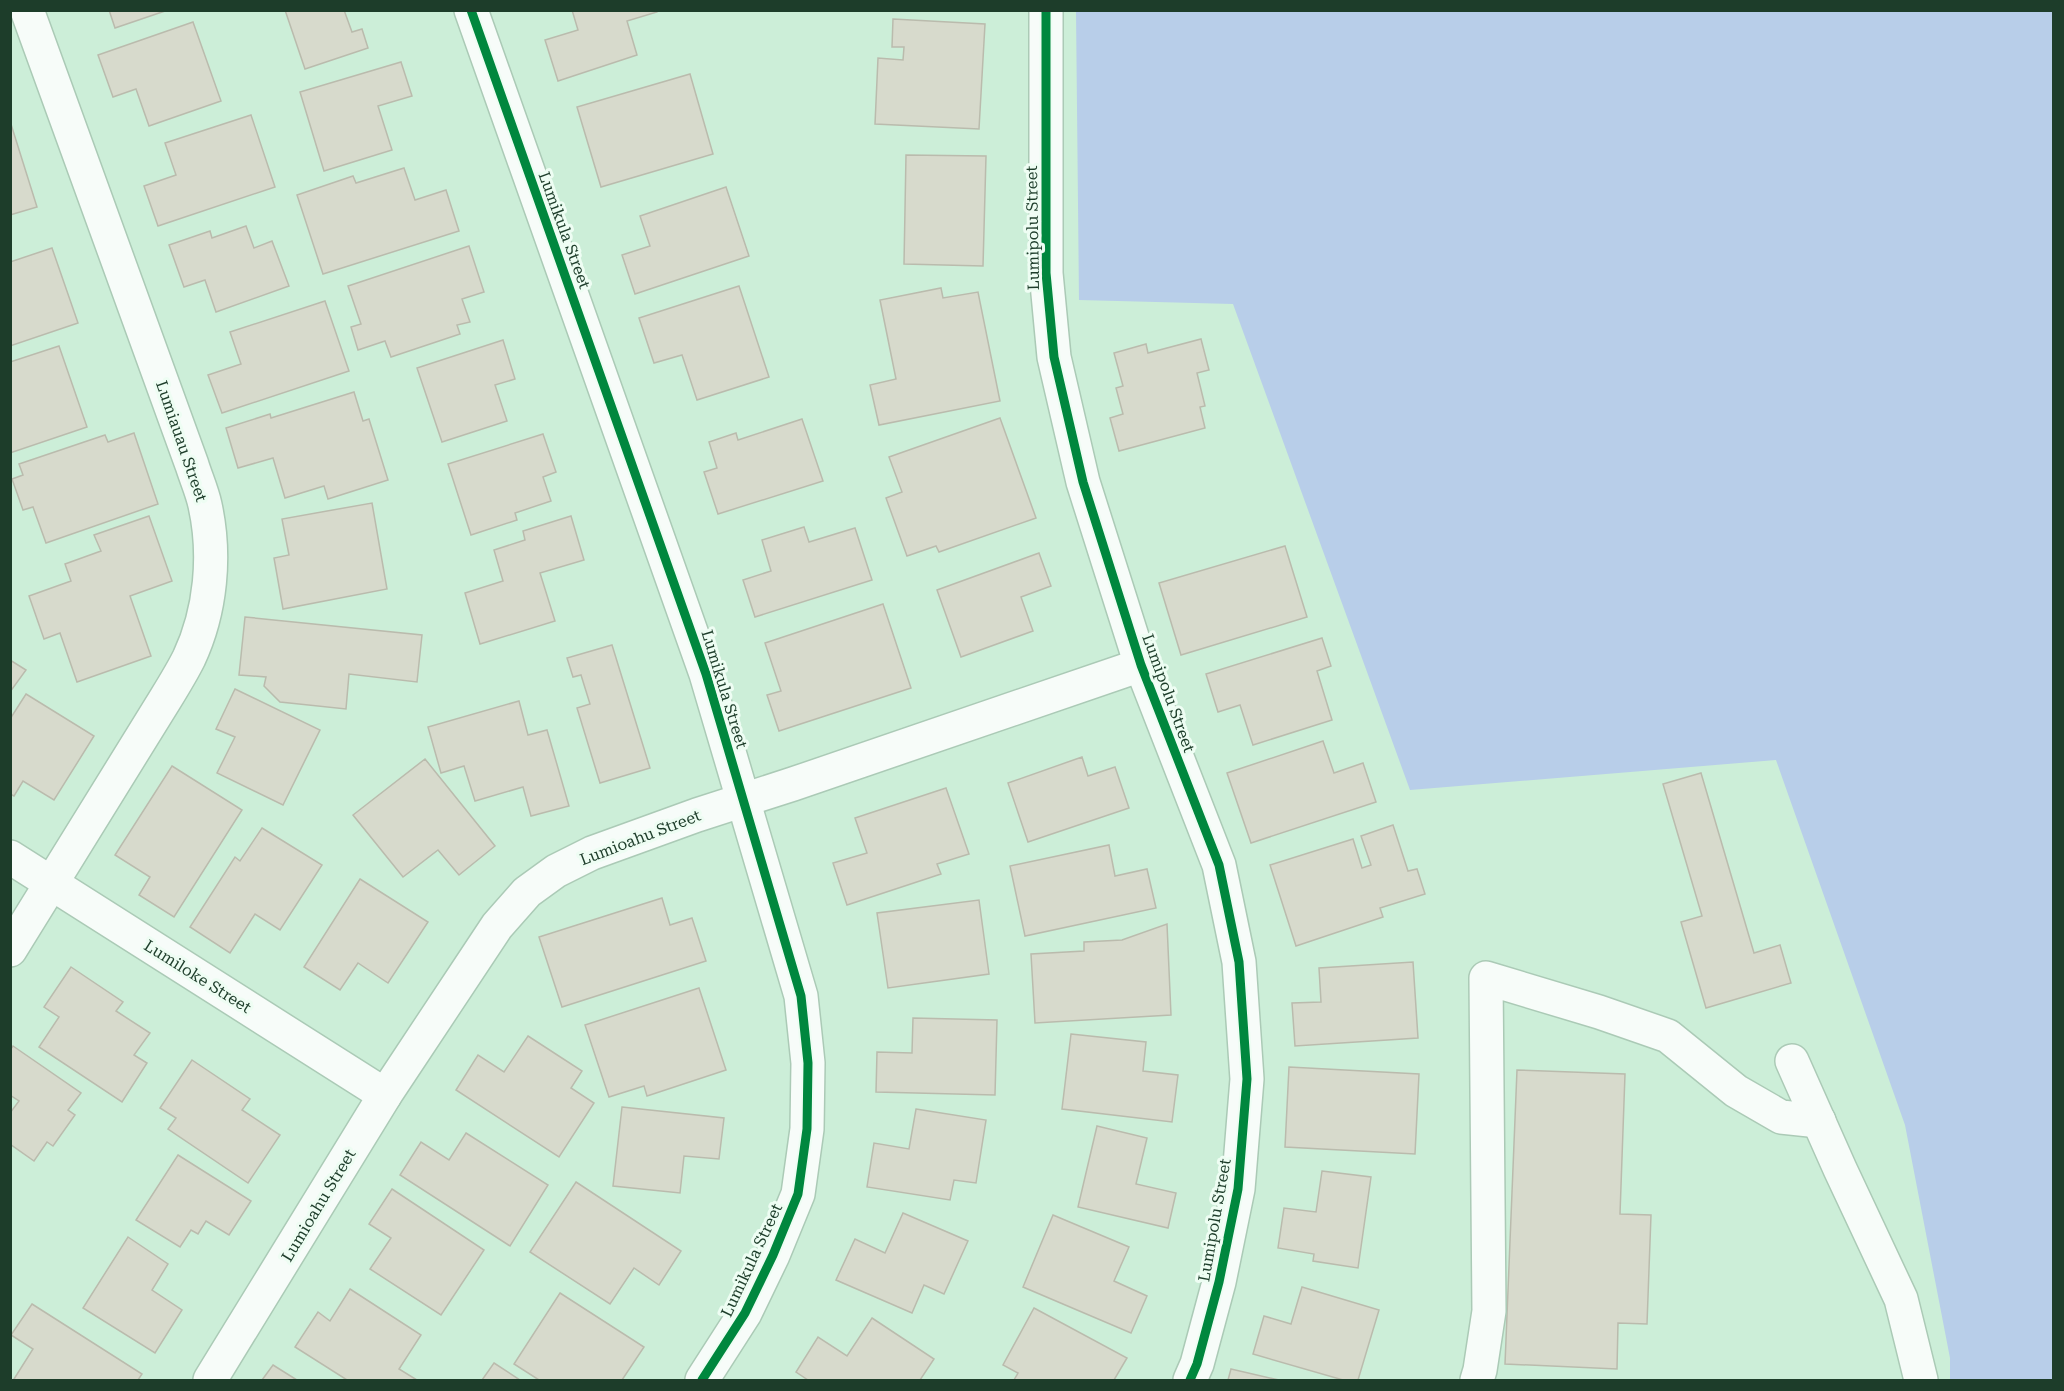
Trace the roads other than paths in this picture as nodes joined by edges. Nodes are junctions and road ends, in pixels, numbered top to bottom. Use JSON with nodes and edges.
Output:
{"nodes":[{"id":1,"x":26,"y":10,"type":"edge"},
{"id":2,"x":471,"y":10,"type":"edge"},
{"id":3,"x":1046,"y":10,"type":"edge"},
{"id":4,"x":10,"y":16,"type":"edge"},
{"id":5,"x":1142,"y":665,"type":"junction"},
{"id":6,"x":744,"y":801,"type":"junction"},
{"id":7,"x":10,"y":857,"type":"edge"},
{"id":8,"x":52,"y":884,"type":"junction"},
{"id":9,"x":10,"y":950,"type":"edge"},
{"id":10,"x":1792,"y":1061,"type":"dead end"},
{"id":11,"x":385,"y":1095,"type":"junction"},
{"id":12,"x":1819,"y":1121,"type":"junction"},
{"id":13,"x":210,"y":1380,"type":"edge"},
{"id":14,"x":702,"y":1380,"type":"edge"},
{"id":15,"x":1190,"y":1380,"type":"edge"},
{"id":16,"x":1477,"y":1380,"type":"edge"},
{"id":17,"x":1921,"y":1380,"type":"edge"}],
"edges":[{"from":1,"to":4,"type":"street"},
{"from":1,"to":8,"type":"street","name":"Lumiauau Street"},
{"from":2,"to":6,"type":"street","name":"Lumikula Street"},
{"from":3,"to":5,"type":"street","name":"Lumipolu Street"},
{"from":5,"to":6,"type":"street","name":"Lumioahu Street"},
{"from":5,"to":15,"type":"street","name":"Lumipolu Street"},
{"from":6,"to":11,"type":"street","name":"Lumioahu Street"},
{"from":6,"to":14,"type":"street","name":"Lumikula Street"},
{"from":7,"to":8,"type":"street","name":"Lumiloke Street"},
{"from":8,"to":9,"type":"street","name":"Lumiauau Street"},
{"from":8,"to":11,"type":"street","name":"Lumiloke Street"},
{"from":10,"to":12,"type":"street"},
{"from":11,"to":13,"type":"street","name":"Lumioahu Street"},
{"from":12,"to":16,"type":"street"},
{"from":12,"to":17,"type":"street"}]}
